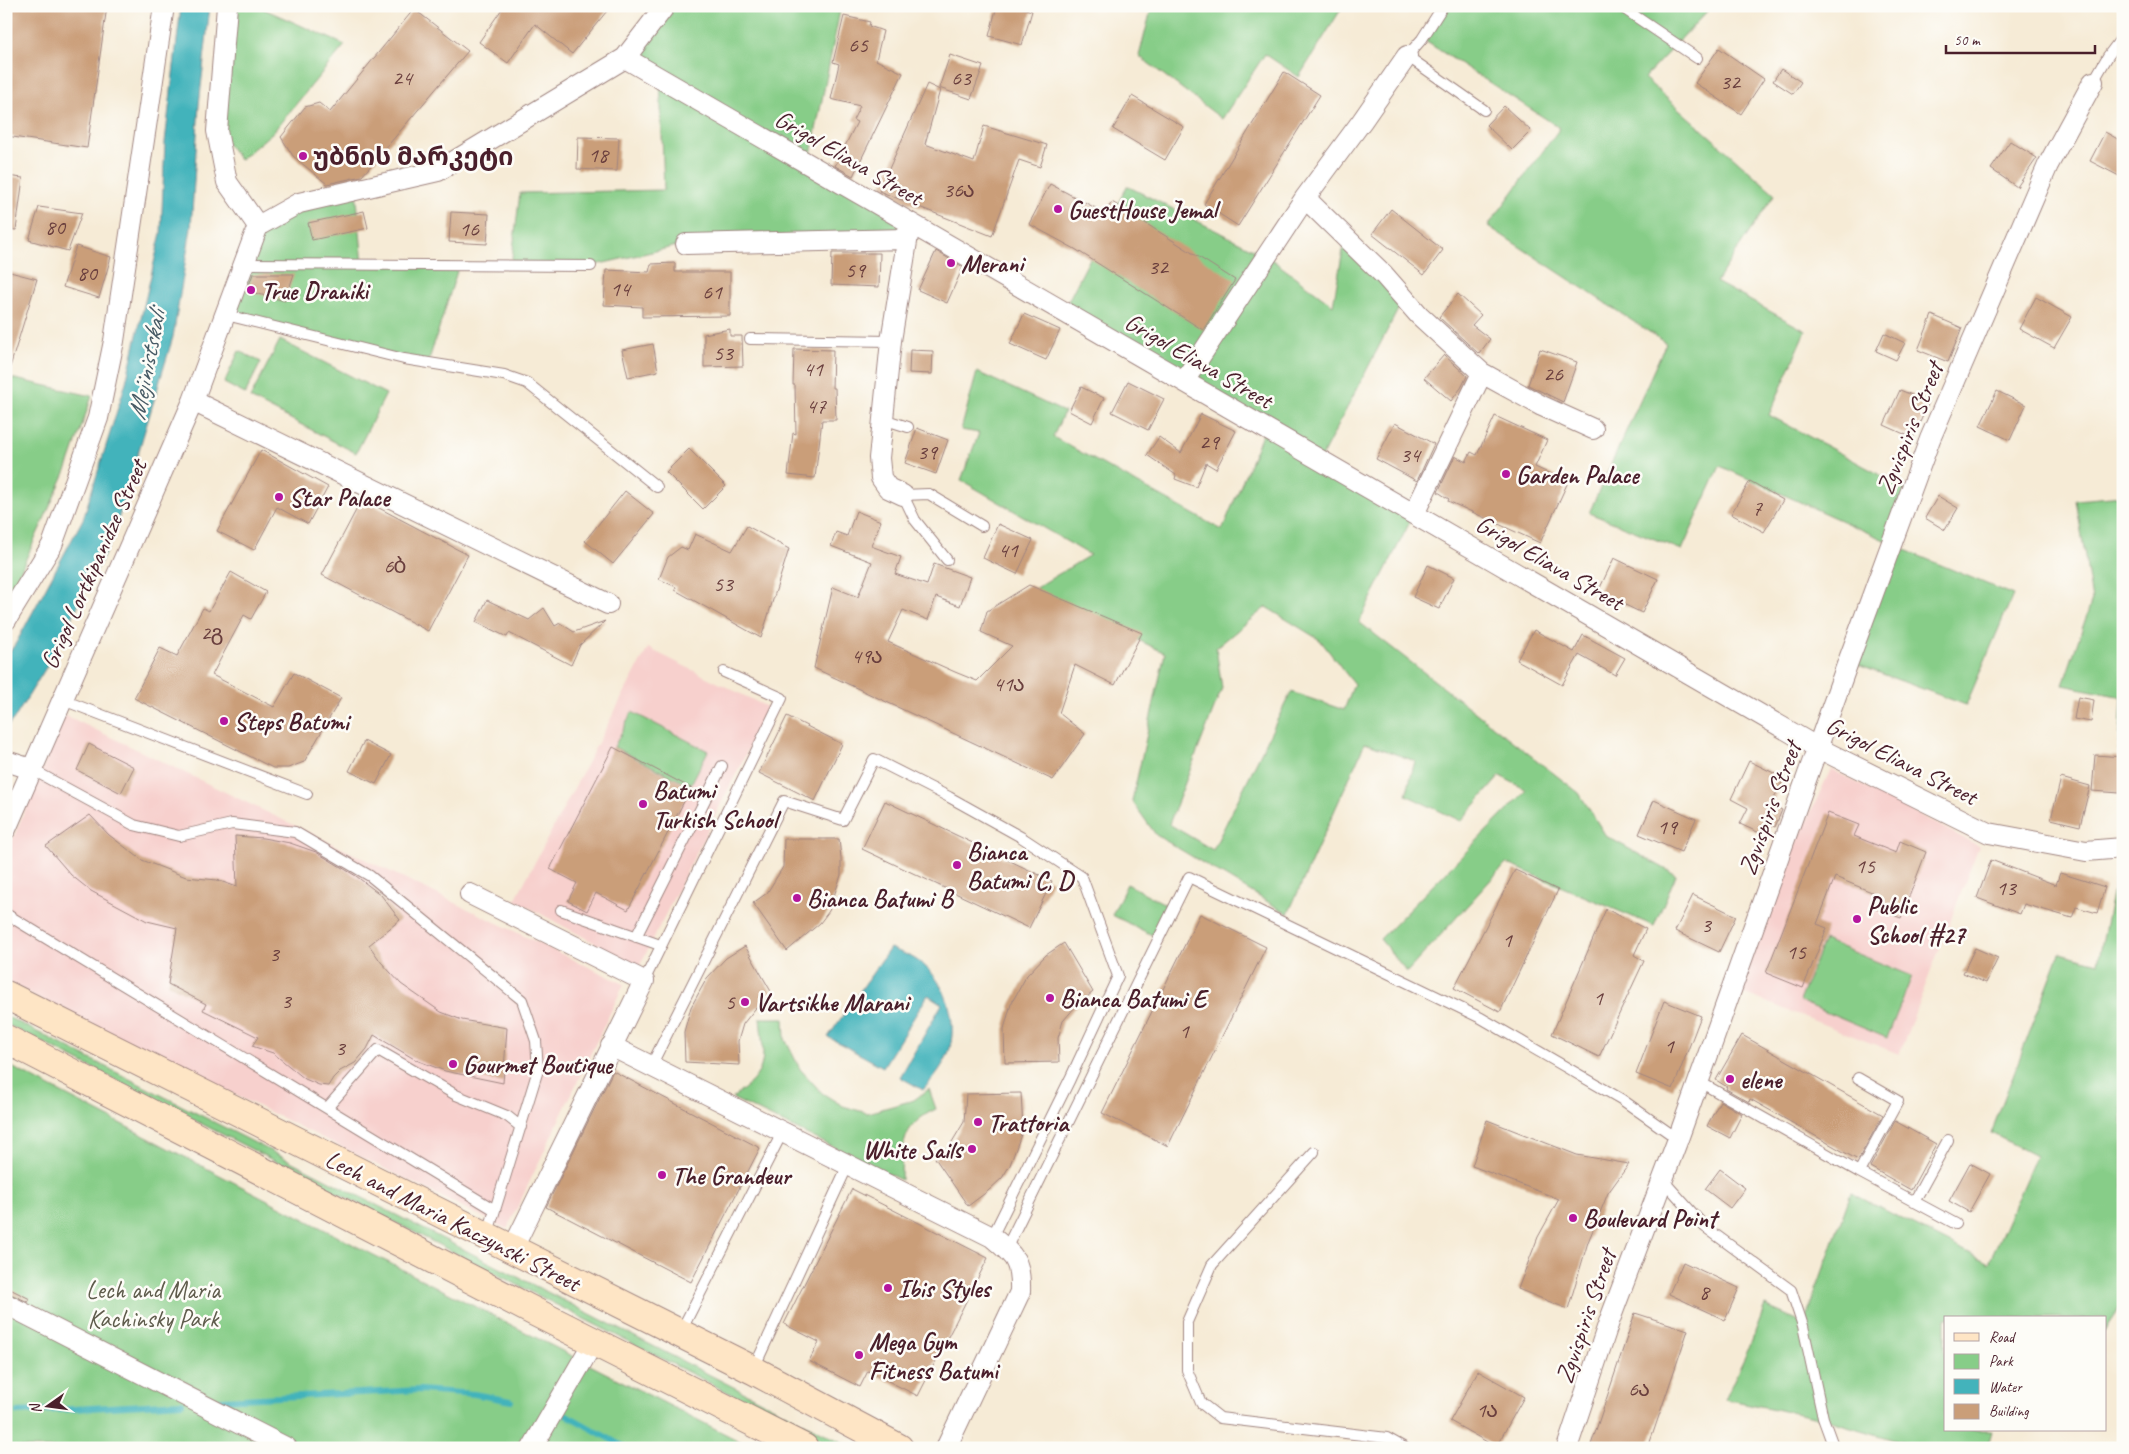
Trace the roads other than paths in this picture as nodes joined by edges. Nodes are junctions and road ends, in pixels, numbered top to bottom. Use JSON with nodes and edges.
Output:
{"nodes":[{"id":1,"x":164,"y":6,"type":"edge"},
{"id":2,"x":227,"y":6,"type":"edge"},
{"id":3,"x":665,"y":6,"type":"edge"},
{"id":4,"x":1443,"y":6,"type":"edge"},
{"id":5,"x":1620,"y":6,"type":"edge"},
{"id":6,"x":2123,"y":36,"type":"edge"},
{"id":7,"x":1406,"y":56,"type":"junction"},
{"id":8,"x":625,"y":58,"type":"junction"},
{"id":9,"x":1697,"y":58,"type":"dead end"},
{"id":10,"x":2093,"y":82,"type":"joint"},
{"id":11,"x":1484,"y":110,"type":"dead end"},
{"id":12,"x":1305,"y":198,"type":"junction"},
{"id":13,"x":258,"y":226,"type":"junction"},
{"id":14,"x":908,"y":231,"type":"junction"},
{"id":15,"x":686,"y":244,"type":"dead end"},
{"id":16,"x":245,"y":264,"type":"junction"},
{"id":17,"x":591,"y":266,"type":"dead end"},
{"id":18,"x":226,"y":315,"type":"junction"},
{"id":19,"x":750,"y":339,"type":"dead end"},
{"id":20,"x":891,"y":341,"type":"junction"},
{"id":21,"x":1482,"y":373,"type":"junction"},
{"id":22,"x":1184,"y":381,"type":"junction"},
{"id":23,"x":193,"y":401,"type":"junction"},
{"id":24,"x":884,"y":419,"type":"junction"},
{"id":25,"x":908,"y":427,"type":"dead end"},
{"id":26,"x":1593,"y":429,"type":"dead end"},
{"id":27,"x":657,"y":487,"type":"dead end"},
{"id":28,"x":904,"y":495,"type":"junction"},
{"id":29,"x":1414,"y":514,"type":"junction"},
{"id":30,"x":982,"y":526,"type":"dead end"},
{"id":31,"x":947,"y":560,"type":"dead end"},
{"id":32,"x":608,"y":604,"type":"dead end"},
{"id":33,"x":6,"y":620,"type":"edge"},
{"id":34,"x":724,"y":672,"type":"dead end"},
{"id":35,"x":63,"y":700,"type":"junction"},
{"id":36,"x":1818,"y":748,"type":"junction"},
{"id":37,"x":6,"y":761,"type":"edge"},
{"id":38,"x":722,"y":766,"type":"dead end"},
{"id":39,"x":31,"y":769,"type":"junction"},
{"id":40,"x":307,"y":794,"type":"dead end"},
{"id":41,"x":6,"y":829,"type":"edge"},
{"id":42,"x":2123,"y":848,"type":"edge"},
{"id":43,"x":470,"y":894,"type":"dead end"},
{"id":44,"x":561,"y":910,"type":"dead end"},
{"id":45,"x":6,"y":914,"type":"edge"},
{"id":46,"x":636,"y":937,"type":"junction"},
{"id":47,"x":660,"y":946,"type":"junction"},
{"id":48,"x":644,"y":980,"type":"junction"},
{"id":49,"x":6,"y":995,"type":"edge"},
{"id":50,"x":6,"y":1039,"type":"edge"},
{"id":51,"x":611,"y":1046,"type":"junction"},
{"id":52,"x":651,"y":1066,"type":"junction"},
{"id":53,"x":1858,"y":1078,"type":"dead end"},
{"id":54,"x":1698,"y":1081,"type":"junction"},
{"id":55,"x":327,"y":1108,"type":"junction"},
{"id":56,"x":521,"y":1127,"type":"junction"},
{"id":57,"x":782,"y":1133,"type":"junction"},
{"id":58,"x":1678,"y":1139,"type":"junction"},
{"id":59,"x":1948,"y":1140,"type":"dead end"},
{"id":60,"x":1314,"y":1152,"type":"dead end"},
{"id":61,"x":848,"y":1165,"type":"junction"},
{"id":62,"x":1859,"y":1172,"type":"junction"},
{"id":63,"x":1662,"y":1180,"type":"junction"},
{"id":64,"x":1914,"y":1202,"type":"junction"},
{"id":65,"x":495,"y":1210,"type":"junction"},
{"id":66,"x":1956,"y":1224,"type":"dead end"},
{"id":67,"x":487,"y":1237,"type":"junction"},
{"id":68,"x":999,"y":1243,"type":"junction"},
{"id":69,"x":512,"y":1250,"type":"junction"},
{"id":70,"x":6,"y":1304,"type":"edge"},
{"id":71,"x":680,"y":1334,"type":"junction"},
{"id":72,"x":594,"y":1342,"type":"junction"},
{"id":73,"x":753,"y":1370,"type":"junction"},
{"id":74,"x":287,"y":1448,"type":"edge"},
{"id":75,"x":532,"y":1448,"type":"edge"},
{"id":76,"x":804,"y":1448,"type":"edge"},
{"id":77,"x":899,"y":1448,"type":"edge"},
{"id":78,"x":946,"y":1448,"type":"edge"},
{"id":79,"x":1405,"y":1448,"type":"edge"},
{"id":80,"x":1567,"y":1448,"type":"edge"},
{"id":81,"x":1834,"y":1448,"type":"edge"}],
"edges":[{"from":1,"to":33,"type":"street"},
{"from":2,"to":13,"type":"street"},
{"from":3,"to":8,"type":"street"},
{"from":4,"to":7,"type":"lane"},
{"from":5,"to":9,"type":"lane"},
{"from":6,"to":10,"type":"lane","name":"Zgvispiris Street"},
{"from":7,"to":11,"type":"lane"},
{"from":7,"to":12,"type":"street"},
{"from":8,"to":13,"type":"street"},
{"from":8,"to":14,"type":"street","name":"Grigol Eliava Street"},
{"from":10,"to":36,"type":"street","name":"Zgvispiris Street"},
{"from":12,"to":21,"type":"street"},
{"from":12,"to":22,"type":"street"},
{"from":13,"to":16,"type":"street","name":"Grigol Lortkipanidze Street"},
{"from":14,"to":15,"type":"street"},
{"from":14,"to":20,"type":"street"},
{"from":14,"to":22,"type":"street","name":"Grigol Eliava Street"},
{"from":16,"to":17,"type":"lane"},
{"from":16,"to":18,"type":"street","name":"Grigol Lortkipanidze Street"},
{"from":18,"to":23,"type":"street","name":"Grigol Lortkipanidze Street"},
{"from":18,"to":27,"type":"lane"},
{"from":19,"to":20,"type":"lane"},
{"from":20,"to":24,"type":"street"},
{"from":21,"to":26,"type":"street"},
{"from":21,"to":29,"type":"street"},
{"from":22,"to":29,"type":"street","name":"Grigol Eliava Street"},
{"from":23,"to":32,"type":"street"},
{"from":23,"to":35,"type":"street","name":"Grigol Lortkipanidze Street"},
{"from":24,"to":25,"type":"lane"},
{"from":24,"to":28,"type":"street"},
{"from":28,"to":30,"type":"lane"},
{"from":28,"to":31,"type":"lane"},
{"from":29,"to":36,"type":"street","name":"Grigol Eliava Street"},
{"from":34,"to":47,"type":"lane"},
{"from":35,"to":39,"type":"street","name":"Grigol Lortkipanidze Street"},
{"from":35,"to":40,"type":"lane"},
{"from":36,"to":42,"type":"street","name":"Grigol Eliava Street"},
{"from":36,"to":54,"type":"street","name":"Zgvispiris Street"},
{"from":37,"to":39,"type":"street"},
{"from":38,"to":46,"type":"lane"},
{"from":39,"to":41,"type":"street","name":"Grigol Lortkipanidze Street"},
{"from":39,"to":56,"type":"lane"},
{"from":43,"to":48,"type":"street"},
{"from":44,"to":46,"type":"lane"},
{"from":45,"to":55,"type":"lane"},
{"from":46,"to":47,"type":"lane"},
{"from":47,"to":48,"type":"lane"},
{"from":48,"to":51,"type":"street"},
{"from":49,"to":67,"type":"main road","name":"Lech and Maria Kaczynski Street"},
{"from":50,"to":72,"type":"main road","name":"Lech and Maria Kaczynski Street"},
{"from":51,"to":52,"type":"street"},
{"from":51,"to":69,"type":"street"},
{"from":52,"to":57,"type":"street"},
{"from":52,"to":68,"type":"lane"},
{"from":53,"to":62,"type":"lane"},
{"from":54,"to":58,"type":"street","name":"Zgvispiris Street"},
{"from":54,"to":62,"type":"lane"},
{"from":55,"to":56,"type":"lane"},
{"from":55,"to":65,"type":"lane"},
{"from":56,"to":65,"type":"lane"},
{"from":57,"to":61,"type":"street"},
{"from":57,"to":71,"type":"lane"},
{"from":58,"to":63,"type":"street","name":"Zgvispiris Street"},
{"from":58,"to":68,"type":"lane"},
{"from":59,"to":64,"type":"lane"},
{"from":60,"to":79,"type":"lane"},
{"from":61,"to":68,"type":"street"},
{"from":61,"to":73,"type":"lane"},
{"from":62,"to":64,"type":"lane"},
{"from":63,"to":80,"type":"street","name":"Zgvispiris Street"},
{"from":63,"to":81,"type":"lane"},
{"from":64,"to":66,"type":"lane"},
{"from":65,"to":67,"type":"lane"},
{"from":67,"to":69,"type":"main road","name":"Lech and Maria Kaczynski Street"},
{"from":68,"to":78,"type":"street"},
{"from":69,"to":71,"type":"main road","name":"Lech and Maria Kaczynski Street"},
{"from":70,"to":74,"type":"street"},
{"from":71,"to":73,"type":"main road","name":"Lech and Maria Kaczynski Street"},
{"from":72,"to":75,"type":"street"},
{"from":72,"to":76,"type":"main road","name":"Lech and Maria Kaczynski Street"},
{"from":73,"to":77,"type":"main road","name":"Lech and Maria Kaczynski Street"}]}
